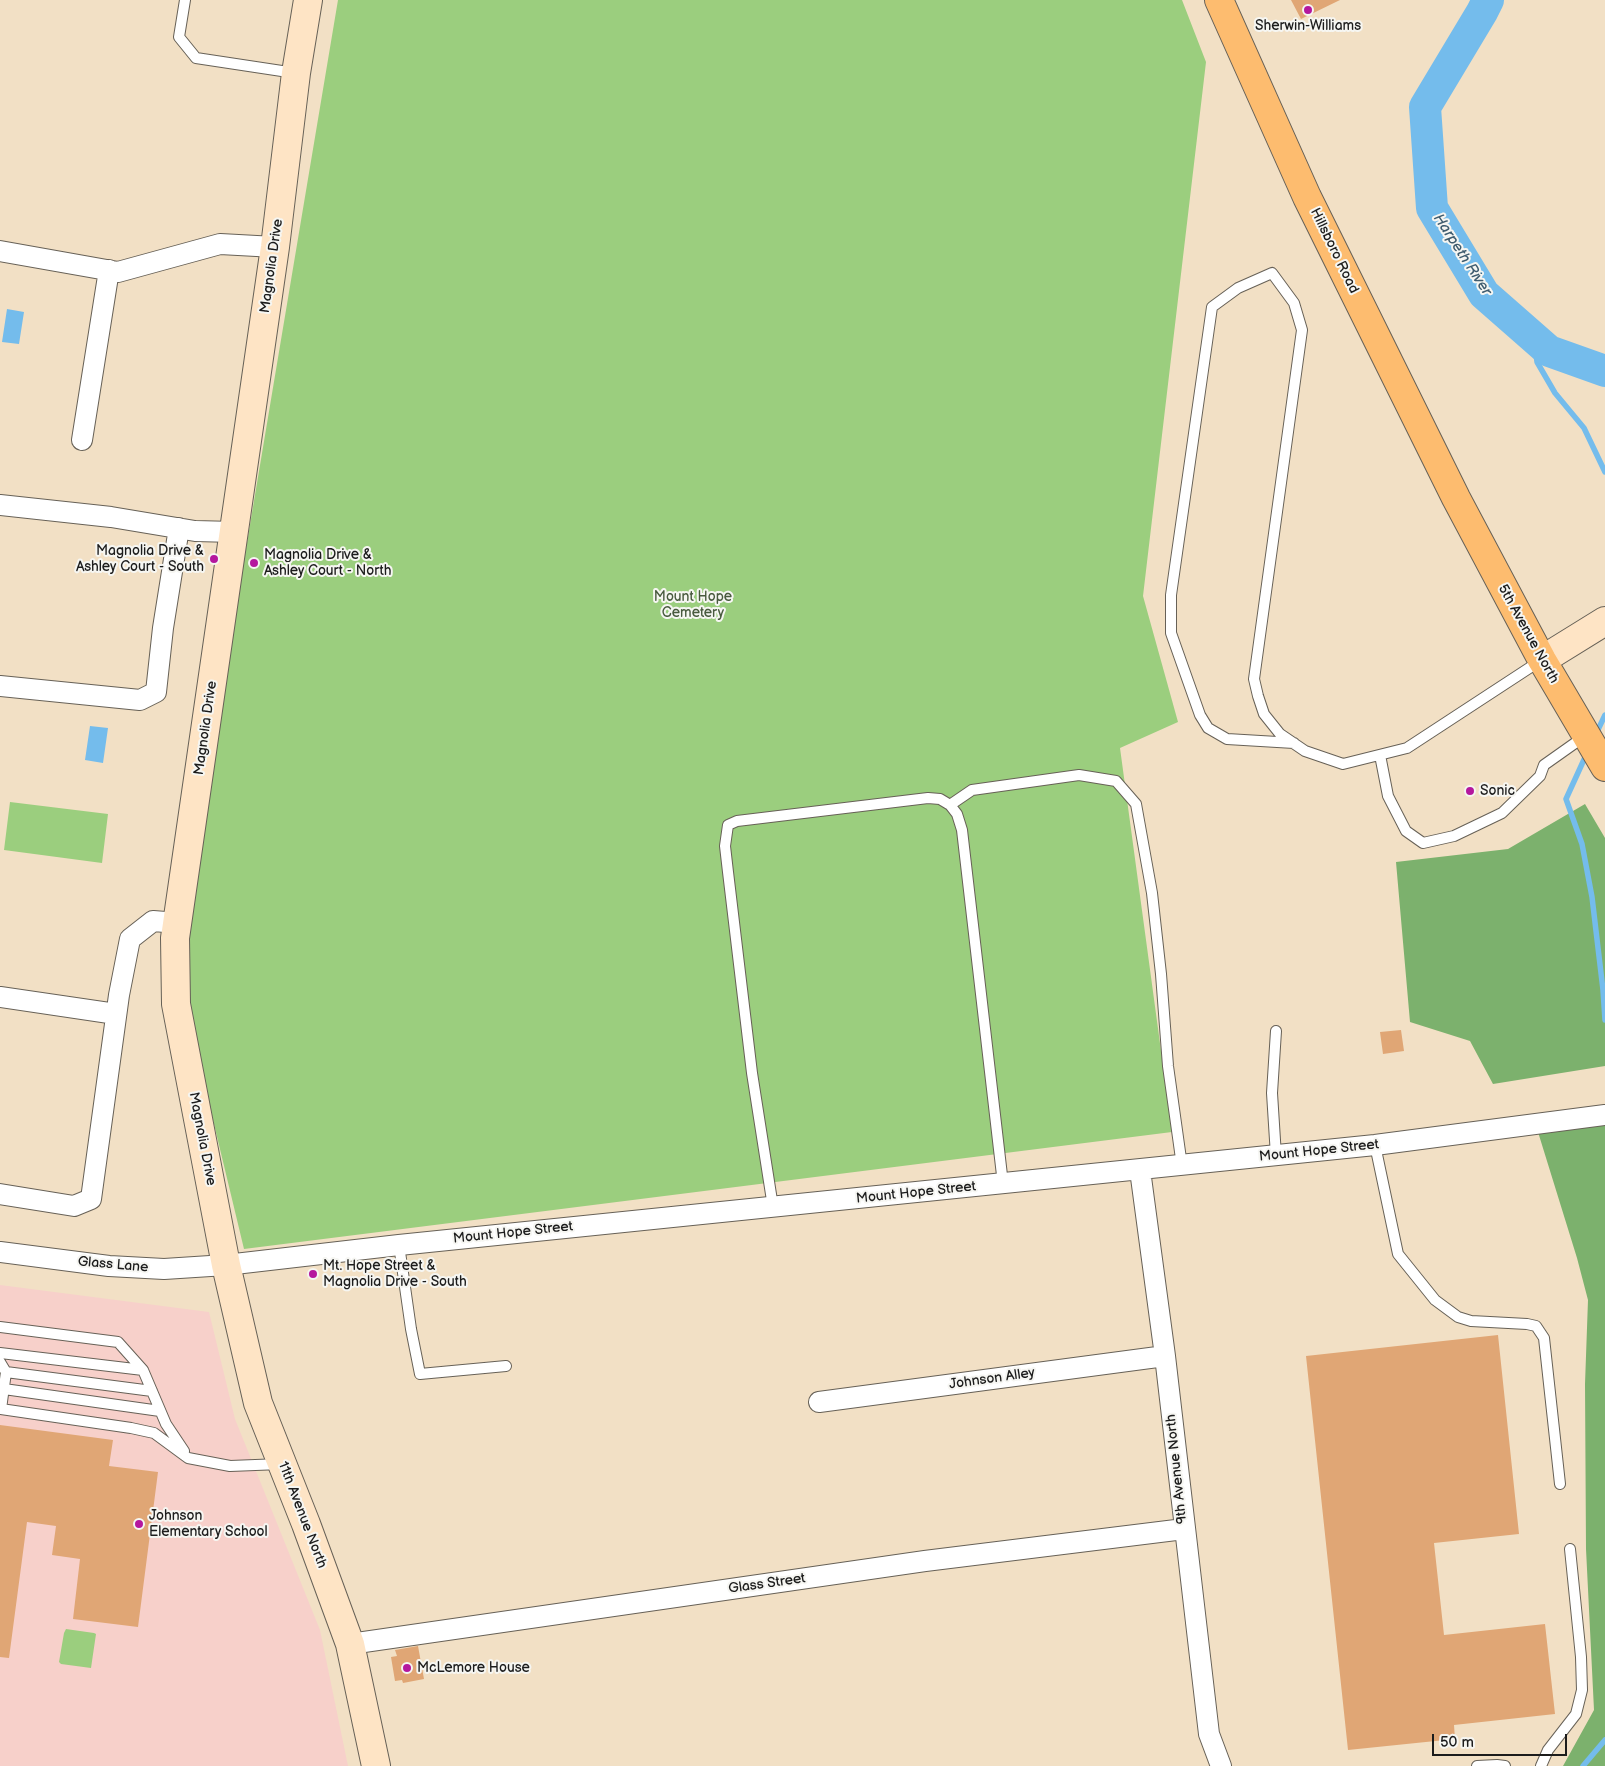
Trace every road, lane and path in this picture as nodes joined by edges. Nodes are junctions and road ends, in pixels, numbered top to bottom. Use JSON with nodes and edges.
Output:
{"nodes":[{"id":1,"x":185,"y":0,"type":"edge"},
{"id":2,"x":308,"y":0,"type":"edge"},
{"id":3,"x":1219,"y":0,"type":"edge"},
{"id":4,"x":296,"y":73,"type":"junction"},
{"id":5,"x":275,"y":247,"type":"junction"},
{"id":6,"x":0,"y":251,"type":"edge"},
{"id":7,"x":109,"y":270,"type":"junction"},
{"id":8,"x":82,"y":440,"type":"dead end"},
{"id":9,"x":1456,"y":498,"type":"joint"},
{"id":10,"x":0,"y":505,"type":"edge"},
{"id":11,"x":179,"y":528,"type":"junction"},
{"id":12,"x":234,"y":532,"type":"junction"},
{"id":13,"x":1600,"y":624,"type":"edge"},
{"id":14,"x":1542,"y":660,"type":"junction"},
{"id":15,"x":0,"y":686,"type":"edge"},
{"id":16,"x":1586,"y":735,"type":"junction"},
{"id":17,"x":1294,"y":743,"type":"junction"},
{"id":18,"x":1380,"y":755,"type":"junction"},
{"id":19,"x":1605,"y":767,"type":"edge"},
{"id":20,"x":950,"y":805,"type":"junction"},
{"id":21,"x":178,"y":923,"type":"junction"},
{"id":22,"x":0,"y":997,"type":"edge"},
{"id":23,"x":116,"y":1014,"type":"junction"},
{"id":24,"x":1276,"y":1031,"type":"dead end"},
{"id":25,"x":1605,"y":1115,"type":"edge"},
{"id":26,"x":1375,"y":1146,"type":"junction"},
{"id":27,"x":1276,"y":1156,"type":"junction"},
{"id":28,"x":1182,"y":1166,"type":"junction"},
{"id":29,"x":1140,"y":1170,"type":"junction"},
{"id":30,"x":1003,"y":1184,"type":"junction"},
{"id":31,"x":0,"y":1194,"type":"edge"},
{"id":32,"x":773,"y":1207,"type":"junction"},
{"id":33,"x":399,"y":1245,"type":"junction"},
{"id":34,"x":0,"y":1252,"type":"edge"},
{"id":35,"x":226,"y":1265,"type":"junction"},
{"id":36,"x":0,"y":1327,"type":"edge"},
{"id":37,"x":0,"y":1353,"type":"edge"},
{"id":38,"x":1165,"y":1356,"type":"junction"},
{"id":39,"x":0,"y":1362,"type":"edge"},
{"id":40,"x":506,"y":1366,"type":"dead end"},
{"id":41,"x":143,"y":1370,"type":"junction"},
{"id":42,"x":6,"y":1372,"type":"junction"},
{"id":43,"x":4,"y":1389,"type":"junction"},
{"id":44,"x":152,"y":1391,"type":"junction"},
{"id":45,"x":819,"y":1402,"type":"dead end"},
{"id":46,"x":160,"y":1411,"type":"junction"},
{"id":47,"x":188,"y":1458,"type":"junction"},
{"id":48,"x":282,"y":1464,"type":"junction"},
{"id":49,"x":1560,"y":1484,"type":"dead end"},
{"id":50,"x":1184,"y":1529,"type":"junction"},
{"id":51,"x":1570,"y":1549,"type":"dead end"},
{"id":52,"x":350,"y":1644,"type":"junction"},
{"id":53,"x":376,"y":1766,"type":"edge"},
{"id":54,"x":1221,"y":1766,"type":"edge"},
{"id":55,"x":1477,"y":1766,"type":"edge"},
{"id":56,"x":1505,"y":1766,"type":"edge"},
{"id":57,"x":1541,"y":1766,"type":"edge"}],
"edges":[{"from":1,"to":4,"type":"lane"},
{"from":2,"to":4,"type":"street","name":"Magnolia Drive"},
{"from":3,"to":9,"type":"main road","name":"Hillsboro Road"},
{"from":4,"to":5,"type":"street","name":"Magnolia Drive"},
{"from":5,"to":7,"type":"street"},
{"from":5,"to":12,"type":"street","name":"Magnolia Drive"},
{"from":6,"to":7,"type":"street"},
{"from":7,"to":8,"type":"street"},
{"from":9,"to":14,"type":"main road","name":"5th Avenue North"},
{"from":10,"to":11,"type":"street"},
{"from":11,"to":12,"type":"street"},
{"from":11,"to":15,"type":"street"},
{"from":12,"to":21,"type":"street","name":"Magnolia Drive"},
{"from":13,"to":14,"type":"street"},
{"from":14,"to":16,"type":"main road","name":"5th Avenue North"},
{"from":14,"to":18,"type":"lane"},
{"from":16,"to":18,"type":"lane"},
{"from":16,"to":19,"type":"main road","name":"5th Avenue North"},
{"from":17,"to":17,"type":"lane"},
{"from":17,"to":18,"type":"lane"},
{"from":20,"to":28,"type":"lane"},
{"from":20,"to":30,"type":"lane"},
{"from":20,"to":32,"type":"lane"},
{"from":21,"to":23,"type":"street"},
{"from":21,"to":35,"type":"street","name":"Magnolia Drive"},
{"from":22,"to":23,"type":"street"},
{"from":23,"to":31,"type":"street"},
{"from":24,"to":27,"type":"lane"},
{"from":25,"to":26,"type":"street","name":"Mount Hope Street"},
{"from":26,"to":27,"type":"street","name":"Mount Hope Street"},
{"from":26,"to":49,"type":"lane"},
{"from":27,"to":28,"type":"street","name":"Mount Hope Street"},
{"from":28,"to":29,"type":"street","name":"Mount Hope Street"},
{"from":29,"to":30,"type":"street","name":"Mount Hope Street"},
{"from":29,"to":38,"type":"street","name":"9th Avenue North"},
{"from":30,"to":32,"type":"street","name":"Mount Hope Street"},
{"from":32,"to":33,"type":"street","name":"Mount Hope Street"},
{"from":33,"to":35,"type":"street","name":"Mount Hope Street"},
{"from":33,"to":40,"type":"lane"},
{"from":34,"to":35,"type":"street","name":"Glass Lane"},
{"from":35,"to":48,"type":"street","name":"11th Avenue North"},
{"from":36,"to":41,"type":"lane"},
{"from":37,"to":41,"type":"lane"},
{"from":38,"to":45,"type":"street","name":"Johnson Alley"},
{"from":38,"to":50,"type":"street","name":"9th Avenue North"},
{"from":39,"to":42,"type":"lane"},
{"from":41,"to":44,"type":"lane"},
{"from":42,"to":43,"type":"lane"},
{"from":42,"to":44,"type":"lane"},
{"from":43,"to":46,"type":"lane"},
{"from":43,"to":47,"type":"lane"},
{"from":44,"to":46,"type":"lane"},
{"from":46,"to":47,"type":"lane"},
{"from":47,"to":48,"type":"lane"},
{"from":48,"to":52,"type":"street","name":"11th Avenue North"},
{"from":50,"to":52,"type":"street","name":"Glass Street"},
{"from":50,"to":54,"type":"street","name":"9th Avenue North"},
{"from":51,"to":57,"type":"lane"},
{"from":52,"to":53,"type":"street","name":"11th Avenue North"},
{"from":55,"to":56,"type":"lane"}]}
